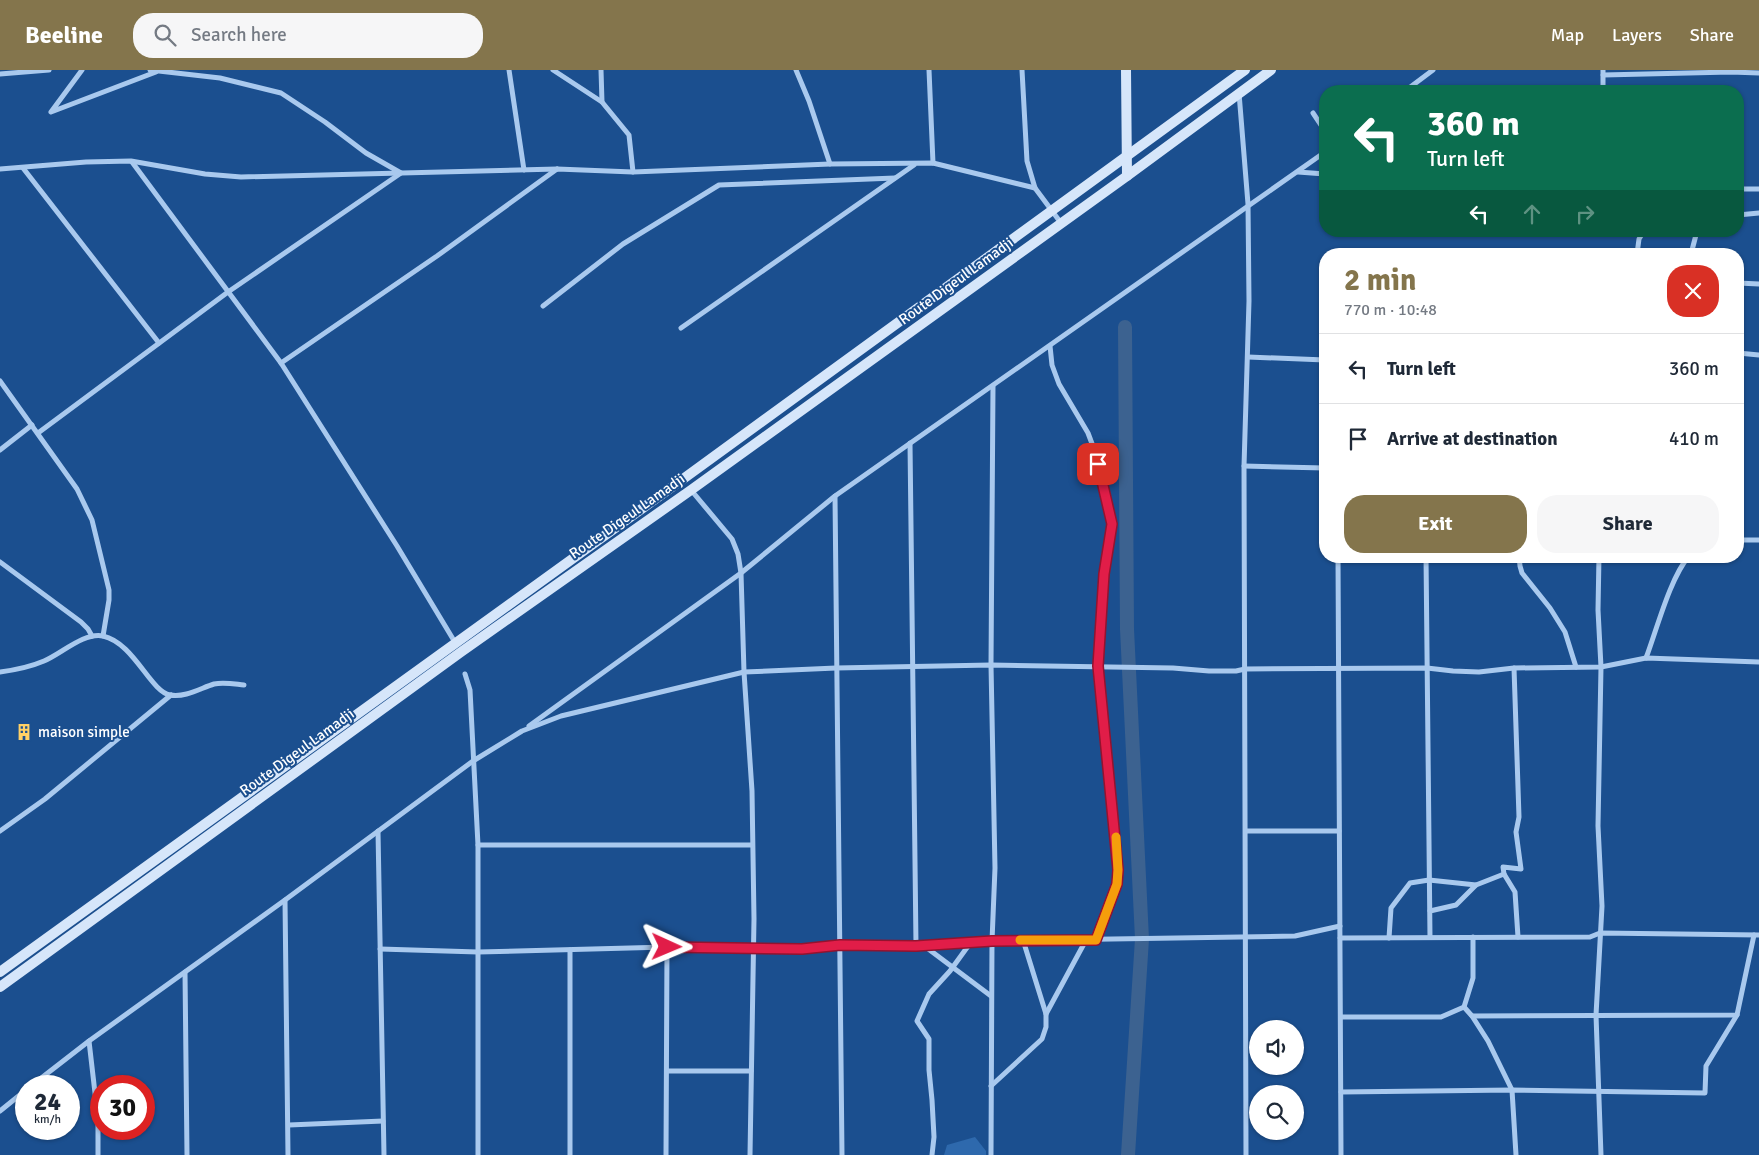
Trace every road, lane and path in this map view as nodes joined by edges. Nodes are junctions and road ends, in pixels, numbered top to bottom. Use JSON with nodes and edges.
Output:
{"nodes":[{"id":1,"x":49,"y":70,"type":"edge"},
{"id":2,"x":82,"y":70,"type":"edge"},
{"id":3,"x":150,"y":70,"type":"edge"},
{"id":4,"x":509,"y":70,"type":"edge"},
{"id":5,"x":553,"y":70,"type":"edge"},
{"id":6,"x":601,"y":70,"type":"edge"},
{"id":7,"x":796,"y":70,"type":"edge"},
{"id":8,"x":929,"y":70,"type":"edge"},
{"id":9,"x":1022,"y":70,"type":"edge"},
{"id":10,"x":1126,"y":70,"type":"edge"},
{"id":11,"x":1244,"y":70,"type":"edge"},
{"id":12,"x":1271,"y":70,"type":"edge"},
{"id":13,"x":1433,"y":70,"type":"edge"},
{"id":14,"x":159,"y":71,"type":"edge"},
{"id":15,"x":182,"y":72,"type":"edge"},
{"id":16,"x":1603,"y":72,"type":"edge"},
{"id":17,"x":1759,"y":73,"type":"edge"},
{"id":18,"x":0,"y":74,"type":"edge"},
{"id":19,"x":1413,"y":85,"type":"edge"},
{"id":20,"x":1603,"y":85,"type":"edge"},
{"id":21,"x":1238,"y":93,"type":"junction"},
{"id":22,"x":602,"y":102,"type":"junction"},
{"id":23,"x":1313,"y":113,"type":"dead end"},
{"id":24,"x":1319,"y":122,"type":"edge"},
{"id":25,"x":1127,"y":156,"type":"junction"},
{"id":26,"x":1319,"y":156,"type":"edge"},
{"id":27,"x":132,"y":161,"type":"junction"},
{"id":28,"x":933,"y":163,"type":"junction"},
{"id":29,"x":830,"y":164,"type":"junction"},
{"id":30,"x":914,"y":164,"type":"junction"},
{"id":31,"x":23,"y":168,"type":"junction"},
{"id":32,"x":557,"y":168,"type":"junction"},
{"id":33,"x":0,"y":169,"type":"edge"},
{"id":34,"x":524,"y":170,"type":"junction"},
{"id":35,"x":633,"y":172,"type":"junction"},
{"id":36,"x":1297,"y":172,"type":"junction"},
{"id":37,"x":401,"y":173,"type":"junction"},
{"id":38,"x":1319,"y":174,"type":"edge"},
{"id":39,"x":1127,"y":176,"type":"junction"},
{"id":40,"x":895,"y":178,"type":"junction"},
{"id":41,"x":1035,"y":188,"type":"junction"},
{"id":42,"x":1744,"y":189,"type":"edge"},
{"id":43,"x":1759,"y":189,"type":"edge"},
{"id":44,"x":1248,"y":204,"type":"junction"},
{"id":45,"x":1052,"y":210,"type":"junction"},
{"id":46,"x":1759,"y":214,"type":"edge"},
{"id":47,"x":1744,"y":215,"type":"edge"},
{"id":48,"x":1062,"y":224,"type":"junction"},
{"id":49,"x":1744,"y":283,"type":"edge"},
{"id":50,"x":1759,"y":284,"type":"edge"},
{"id":51,"x":228,"y":292,"type":"junction"},
{"id":52,"x":543,"y":306,"type":"dead end"},
{"id":53,"x":681,"y":328,"type":"dead end"},
{"id":54,"x":159,"y":343,"type":"junction"},
{"id":55,"x":1050,"y":346,"type":"junction"},
{"id":56,"x":1744,"y":354,"type":"edge"},
{"id":57,"x":1759,"y":355,"type":"edge"},
{"id":58,"x":1248,"y":357,"type":"junction"},
{"id":59,"x":1319,"y":360,"type":"edge"},
{"id":60,"x":281,"y":363,"type":"junction"},
{"id":61,"x":0,"y":381,"type":"edge"},
{"id":62,"x":993,"y":386,"type":"junction"},
{"id":63,"x":32,"y":425,"type":"junction"},
{"id":64,"x":38,"y":433,"type":"junction"},
{"id":65,"x":910,"y":443,"type":"junction"},
{"id":66,"x":0,"y":450,"type":"edge"},
{"id":67,"x":1244,"y":466,"type":"junction"},
{"id":68,"x":1319,"y":468,"type":"edge"},
{"id":69,"x":690,"y":490,"type":"junction"},
{"id":70,"x":836,"y":496,"type":"junction"},
{"id":71,"x":1744,"y":540,"type":"edge"},
{"id":72,"x":1759,"y":540,"type":"edge"},
{"id":73,"x":0,"y":562,"type":"edge"},
{"id":74,"x":1338,"y":563,"type":"edge"},
{"id":75,"x":1426,"y":563,"type":"edge"},
{"id":76,"x":1519,"y":563,"type":"edge"},
{"id":77,"x":1600,"y":563,"type":"edge"},
{"id":78,"x":1684,"y":563,"type":"edge"},
{"id":79,"x":741,"y":573,"type":"junction"},
{"id":80,"x":92,"y":636,"type":"junction"},
{"id":81,"x":103,"y":636,"type":"junction"},
{"id":82,"x":458,"y":647,"type":"junction"},
{"id":83,"x":1646,"y":658,"type":"junction"},
{"id":84,"x":1759,"y":662,"type":"edge"},
{"id":85,"x":991,"y":665,"type":"junction"},
{"id":86,"x":1098,"y":666,"type":"junction"},
{"id":87,"x":1576,"y":666,"type":"junction"},
{"id":88,"x":912,"y":667,"type":"junction"},
{"id":89,"x":1601,"y":667,"type":"junction"},
{"id":90,"x":836,"y":668,"type":"junction"},
{"id":91,"x":1428,"y":668,"type":"junction"},
{"id":92,"x":1514,"y":668,"type":"junction"},
{"id":93,"x":1245,"y":669,"type":"junction"},
{"id":94,"x":1338,"y":669,"type":"junction"},
{"id":95,"x":0,"y":672,"type":"edge"},
{"id":96,"x":744,"y":672,"type":"junction"},
{"id":97,"x":465,"y":674,"type":"dead end"},
{"id":98,"x":244,"y":685,"type":"dead end"},
{"id":99,"x":170,"y":695,"type":"junction"},
{"id":100,"x":522,"y":731,"type":"junction"},
{"id":101,"x":473,"y":761,"type":"junction"},
{"id":102,"x":0,"y":831,"type":"edge"},
{"id":103,"x":378,"y":831,"type":"junction"},
{"id":104,"x":1246,"y":831,"type":"junction"},
{"id":105,"x":1339,"y":831,"type":"junction"},
{"id":106,"x":478,"y":845,"type":"junction"},
{"id":107,"x":752,"y":845,"type":"junction"},
{"id":108,"x":1504,"y":874,"type":"junction"},
{"id":109,"x":1430,"y":880,"type":"junction"},
{"id":110,"x":1476,"y":885,"type":"junction"},
{"id":111,"x":285,"y":900,"type":"junction"},
{"id":112,"x":1430,"y":911,"type":"junction"},
{"id":113,"x":1340,"y":926,"type":"junction"},
{"id":114,"x":1600,"y":932,"type":"junction"},
{"id":115,"x":1757,"y":935,"type":"edge"},
{"id":116,"x":1473,"y":937,"type":"junction"},
{"id":117,"x":1518,"y":937,"type":"junction"},
{"id":118,"x":1246,"y":938,"type":"junction"},
{"id":119,"x":1340,"y":938,"type":"junction"},
{"id":120,"x":1389,"y":938,"type":"junction"},
{"id":121,"x":1430,"y":938,"type":"junction"},
{"id":122,"x":1023,"y":940,"type":"junction"},
{"id":123,"x":1086,"y":940,"type":"junction"},
{"id":124,"x":1096,"y":940,"type":"junction"},
{"id":125,"x":992,"y":941,"type":"junction"},
{"id":126,"x":972,"y":942,"type":"junction"},
{"id":127,"x":840,"y":945,"type":"junction"},
{"id":128,"x":923,"y":945,"type":"junction"},
{"id":129,"x":916,"y":946,"type":"junction"},
{"id":130,"x":667,"y":947,"type":"junction"},
{"id":131,"x":380,"y":949,"type":"junction"},
{"id":132,"x":754,"y":949,"type":"junction"},
{"id":133,"x":570,"y":950,"type":"junction"},
{"id":134,"x":478,"y":952,"type":"junction"},
{"id":135,"x":952,"y":968,"type":"junction"},
{"id":136,"x":0,"y":972,"type":"edge"},
{"id":137,"x":185,"y":972,"type":"junction"},
{"id":138,"x":0,"y":987,"type":"edge"},
{"id":139,"x":992,"y":996,"type":"junction"},
{"id":140,"x":1464,"y":1007,"type":"junction"},
{"id":141,"x":1046,"y":1014,"type":"junction"},
{"id":142,"x":1596,"y":1015,"type":"junction"},
{"id":143,"x":1737,"y":1015,"type":"junction"},
{"id":144,"x":1472,"y":1016,"type":"junction"},
{"id":145,"x":1340,"y":1017,"type":"junction"},
{"id":146,"x":89,"y":1041,"type":"junction"},
{"id":147,"x":667,"y":1071,"type":"junction"},
{"id":148,"x":751,"y":1071,"type":"junction"},
{"id":149,"x":45,"y":1075,"type":"edge"},
{"id":150,"x":991,"y":1086,"type":"junction"},
{"id":151,"x":1512,"y":1090,"type":"junction"},
{"id":152,"x":1599,"y":1091,"type":"junction"},
{"id":153,"x":1341,"y":1092,"type":"junction"},
{"id":154,"x":15,"y":1099,"type":"edge"},
{"id":155,"x":0,"y":1111,"type":"edge"},
{"id":156,"x":383,"y":1121,"type":"junction"},
{"id":157,"x":289,"y":1125,"type":"junction"},
{"id":158,"x":98,"y":1155,"type":"edge"},
{"id":159,"x":187,"y":1155,"type":"edge"},
{"id":160,"x":288,"y":1155,"type":"edge"},
{"id":161,"x":384,"y":1155,"type":"edge"},
{"id":162,"x":478,"y":1155,"type":"edge"},
{"id":163,"x":570,"y":1155,"type":"edge"},
{"id":164,"x":666,"y":1155,"type":"edge"},
{"id":165,"x":750,"y":1155,"type":"edge"},
{"id":166,"x":842,"y":1155,"type":"edge"},
{"id":167,"x":932,"y":1155,"type":"edge"},
{"id":168,"x":991,"y":1155,"type":"edge"},
{"id":169,"x":1246,"y":1155,"type":"edge"},
{"id":170,"x":1341,"y":1155,"type":"edge"},
{"id":171,"x":1516,"y":1155,"type":"edge"},
{"id":172,"x":1601,"y":1155,"type":"edge"}],
"edges":[{"from":1,"to":18,"type":"street"},
{"from":2,"to":14,"type":"street"},
{"from":3,"to":14,"type":"street"},
{"from":4,"to":34,"type":"street"},
{"from":5,"to":22,"type":"street"},
{"from":6,"to":22,"type":"street"},
{"from":7,"to":29,"type":"street"},
{"from":8,"to":28,"type":"street"},
{"from":9,"to":41,"type":"street"},
{"from":10,"to":25,"type":"main road"},
{"from":11,"to":25,"type":"main road","name":"Route Digeul Lamadji"},
{"from":12,"to":21,"type":"main road","name":"Route Digeul Lamadji"},
{"from":13,"to":19,"type":"street"},
{"from":14,"to":15,"type":"street"},
{"from":15,"to":37,"type":"street"},
{"from":16,"to":17,"type":"street"},
{"from":16,"to":20,"type":"street"},
{"from":21,"to":39,"type":"main road","name":"Route Digeul Lamadji"},
{"from":21,"to":44,"type":"street"},
{"from":22,"to":35,"type":"street"},
{"from":23,"to":24,"type":"street"},
{"from":25,"to":39,"type":"main road"},
{"from":25,"to":45,"type":"main road","name":"Route Digeul Lamadji"},
{"from":26,"to":36,"type":"street"},
{"from":27,"to":31,"type":"street"},
{"from":27,"to":37,"type":"street"},
{"from":27,"to":51,"type":"street"},
{"from":28,"to":30,"type":"street"},
{"from":28,"to":41,"type":"street"},
{"from":29,"to":30,"type":"street"},
{"from":29,"to":35,"type":"street"},
{"from":30,"to":40,"type":"street"},
{"from":31,"to":33,"type":"street"},
{"from":31,"to":54,"type":"street"},
{"from":32,"to":34,"type":"street"},
{"from":32,"to":35,"type":"street"},
{"from":32,"to":60,"type":"street"},
{"from":34,"to":37,"type":"street"},
{"from":36,"to":38,"type":"street"},
{"from":36,"to":44,"type":"street"},
{"from":37,"to":51,"type":"street"},
{"from":39,"to":48,"type":"main road","name":"Route Digeul Lamadji"},
{"from":40,"to":52,"type":"street"},
{"from":40,"to":53,"type":"street"},
{"from":41,"to":45,"type":"street"},
{"from":42,"to":43,"type":"street"},
{"from":44,"to":55,"type":"street"},
{"from":44,"to":58,"type":"street"},
{"from":45,"to":48,"type":"street"},
{"from":45,"to":82,"type":"main road","name":"Route Digeul Lamadji"},
{"from":46,"to":47,"type":"street"},
{"from":48,"to":69,"type":"main road","name":"Route Digeul Lamadji"},
{"from":49,"to":50,"type":"street"},
{"from":51,"to":54,"type":"street"},
{"from":51,"to":60,"type":"street"},
{"from":54,"to":64,"type":"street"},
{"from":55,"to":62,"type":"street"},
{"from":55,"to":86,"type":"street"},
{"from":56,"to":57,"type":"street"},
{"from":58,"to":59,"type":"street"},
{"from":58,"to":67,"type":"street"},
{"from":60,"to":82,"type":"street"},
{"from":61,"to":63,"type":"street"},
{"from":62,"to":65,"type":"street"},
{"from":62,"to":85,"type":"street"},
{"from":63,"to":64,"type":"street"},
{"from":63,"to":66,"type":"street"},
{"from":64,"to":81,"type":"street"},
{"from":65,"to":70,"type":"street"},
{"from":65,"to":88,"type":"street"},
{"from":67,"to":68,"type":"street"},
{"from":67,"to":93,"type":"street"},
{"from":69,"to":79,"type":"street"},
{"from":69,"to":82,"type":"main road","name":"Route Digeul Lamadji"},
{"from":70,"to":79,"type":"street"},
{"from":70,"to":90,"type":"street"},
{"from":71,"to":72,"type":"street"},
{"from":73,"to":80,"type":"street"},
{"from":74,"to":94,"type":"street"},
{"from":75,"to":91,"type":"street"},
{"from":76,"to":87,"type":"street"},
{"from":77,"to":89,"type":"street"},
{"from":78,"to":83,"type":"street"},
{"from":79,"to":96,"type":"street"},
{"from":79,"to":100,"type":"street"},
{"from":80,"to":81,"type":"street"},
{"from":80,"to":95,"type":"street"},
{"from":81,"to":99,"type":"street"},
{"from":82,"to":136,"type":"main road","name":"Route Digeul Lamadji"},
{"from":82,"to":138,"type":"main road","name":"Route Digeul Lamadji"},
{"from":83,"to":84,"type":"street"},
{"from":83,"to":89,"type":"street"},
{"from":85,"to":86,"type":"street"},
{"from":85,"to":88,"type":"street"},
{"from":85,"to":125,"type":"street"},
{"from":86,"to":93,"type":"street"},
{"from":86,"to":124,"type":"street"},
{"from":87,"to":89,"type":"street"},
{"from":87,"to":92,"type":"street"},
{"from":88,"to":90,"type":"street"},
{"from":88,"to":129,"type":"street"},
{"from":89,"to":114,"type":"street"},
{"from":90,"to":96,"type":"street"},
{"from":90,"to":127,"type":"street"},
{"from":91,"to":92,"type":"street"},
{"from":91,"to":94,"type":"street"},
{"from":91,"to":109,"type":"street"},
{"from":92,"to":108,"type":"street"},
{"from":93,"to":94,"type":"street"},
{"from":93,"to":104,"type":"street"},
{"from":94,"to":105,"type":"street"},
{"from":96,"to":100,"type":"street"},
{"from":96,"to":107,"type":"street"},
{"from":97,"to":101,"type":"street"},
{"from":98,"to":99,"type":"street"},
{"from":99,"to":102,"type":"street"},
{"from":100,"to":101,"type":"street"},
{"from":101,"to":103,"type":"street"},
{"from":101,"to":106,"type":"street"},
{"from":103,"to":111,"type":"street"},
{"from":103,"to":131,"type":"street"},
{"from":104,"to":105,"type":"street"},
{"from":104,"to":118,"type":"street"},
{"from":105,"to":113,"type":"street"},
{"from":106,"to":107,"type":"street"},
{"from":106,"to":134,"type":"street"},
{"from":107,"to":132,"type":"street"},
{"from":108,"to":110,"type":"street"},
{"from":108,"to":117,"type":"street"},
{"from":109,"to":110,"type":"street"},
{"from":109,"to":112,"type":"street"},
{"from":109,"to":120,"type":"street"},
{"from":110,"to":112,"type":"street"},
{"from":111,"to":137,"type":"street"},
{"from":111,"to":157,"type":"street"},
{"from":112,"to":121,"type":"street"},
{"from":113,"to":118,"type":"street"},
{"from":113,"to":119,"type":"street"},
{"from":114,"to":115,"type":"street"},
{"from":114,"to":117,"type":"street"},
{"from":114,"to":142,"type":"street"},
{"from":115,"to":143,"type":"street"},
{"from":116,"to":117,"type":"street"},
{"from":116,"to":121,"type":"street"},
{"from":116,"to":140,"type":"street"},
{"from":118,"to":124,"type":"street"},
{"from":118,"to":169,"type":"street"},
{"from":119,"to":120,"type":"street"},
{"from":119,"to":145,"type":"street"},
{"from":120,"to":121,"type":"street"},
{"from":122,"to":123,"type":"street"},
{"from":122,"to":125,"type":"street"},
{"from":122,"to":141,"type":"street"},
{"from":123,"to":124,"type":"street"},
{"from":123,"to":141,"type":"street"},
{"from":125,"to":126,"type":"street"},
{"from":125,"to":139,"type":"street"},
{"from":126,"to":128,"type":"street"},
{"from":126,"to":135,"type":"street"},
{"from":127,"to":129,"type":"street"},
{"from":127,"to":132,"type":"street"},
{"from":127,"to":166,"type":"street"},
{"from":128,"to":129,"type":"street"},
{"from":128,"to":135,"type":"street"},
{"from":130,"to":132,"type":"street"},
{"from":130,"to":133,"type":"street"},
{"from":130,"to":147,"type":"street"},
{"from":131,"to":134,"type":"street"},
{"from":131,"to":156,"type":"street"},
{"from":132,"to":148,"type":"street"},
{"from":133,"to":134,"type":"street"},
{"from":133,"to":163,"type":"street"},
{"from":134,"to":162,"type":"street"},
{"from":135,"to":139,"type":"street"},
{"from":135,"to":167,"type":"street"},
{"from":137,"to":146,"type":"street"},
{"from":137,"to":159,"type":"street"},
{"from":139,"to":150,"type":"street"},
{"from":140,"to":144,"type":"street"},
{"from":140,"to":145,"type":"street"},
{"from":141,"to":150,"type":"street"},
{"from":142,"to":143,"type":"street"},
{"from":142,"to":144,"type":"street"},
{"from":142,"to":152,"type":"street"},
{"from":143,"to":152,"type":"street"},
{"from":144,"to":151,"type":"street"},
{"from":145,"to":153,"type":"street"},
{"from":146,"to":149,"type":"street"},
{"from":146,"to":158,"type":"street"},
{"from":147,"to":148,"type":"street"},
{"from":147,"to":164,"type":"street"},
{"from":148,"to":165,"type":"street"},
{"from":150,"to":168,"type":"street"},
{"from":151,"to":152,"type":"street"},
{"from":151,"to":153,"type":"street"},
{"from":151,"to":171,"type":"street"},
{"from":152,"to":172,"type":"street"},
{"from":153,"to":170,"type":"street"},
{"from":154,"to":155,"type":"street"},
{"from":156,"to":157,"type":"street"},
{"from":156,"to":161,"type":"street"},
{"from":157,"to":160,"type":"street"}]}
